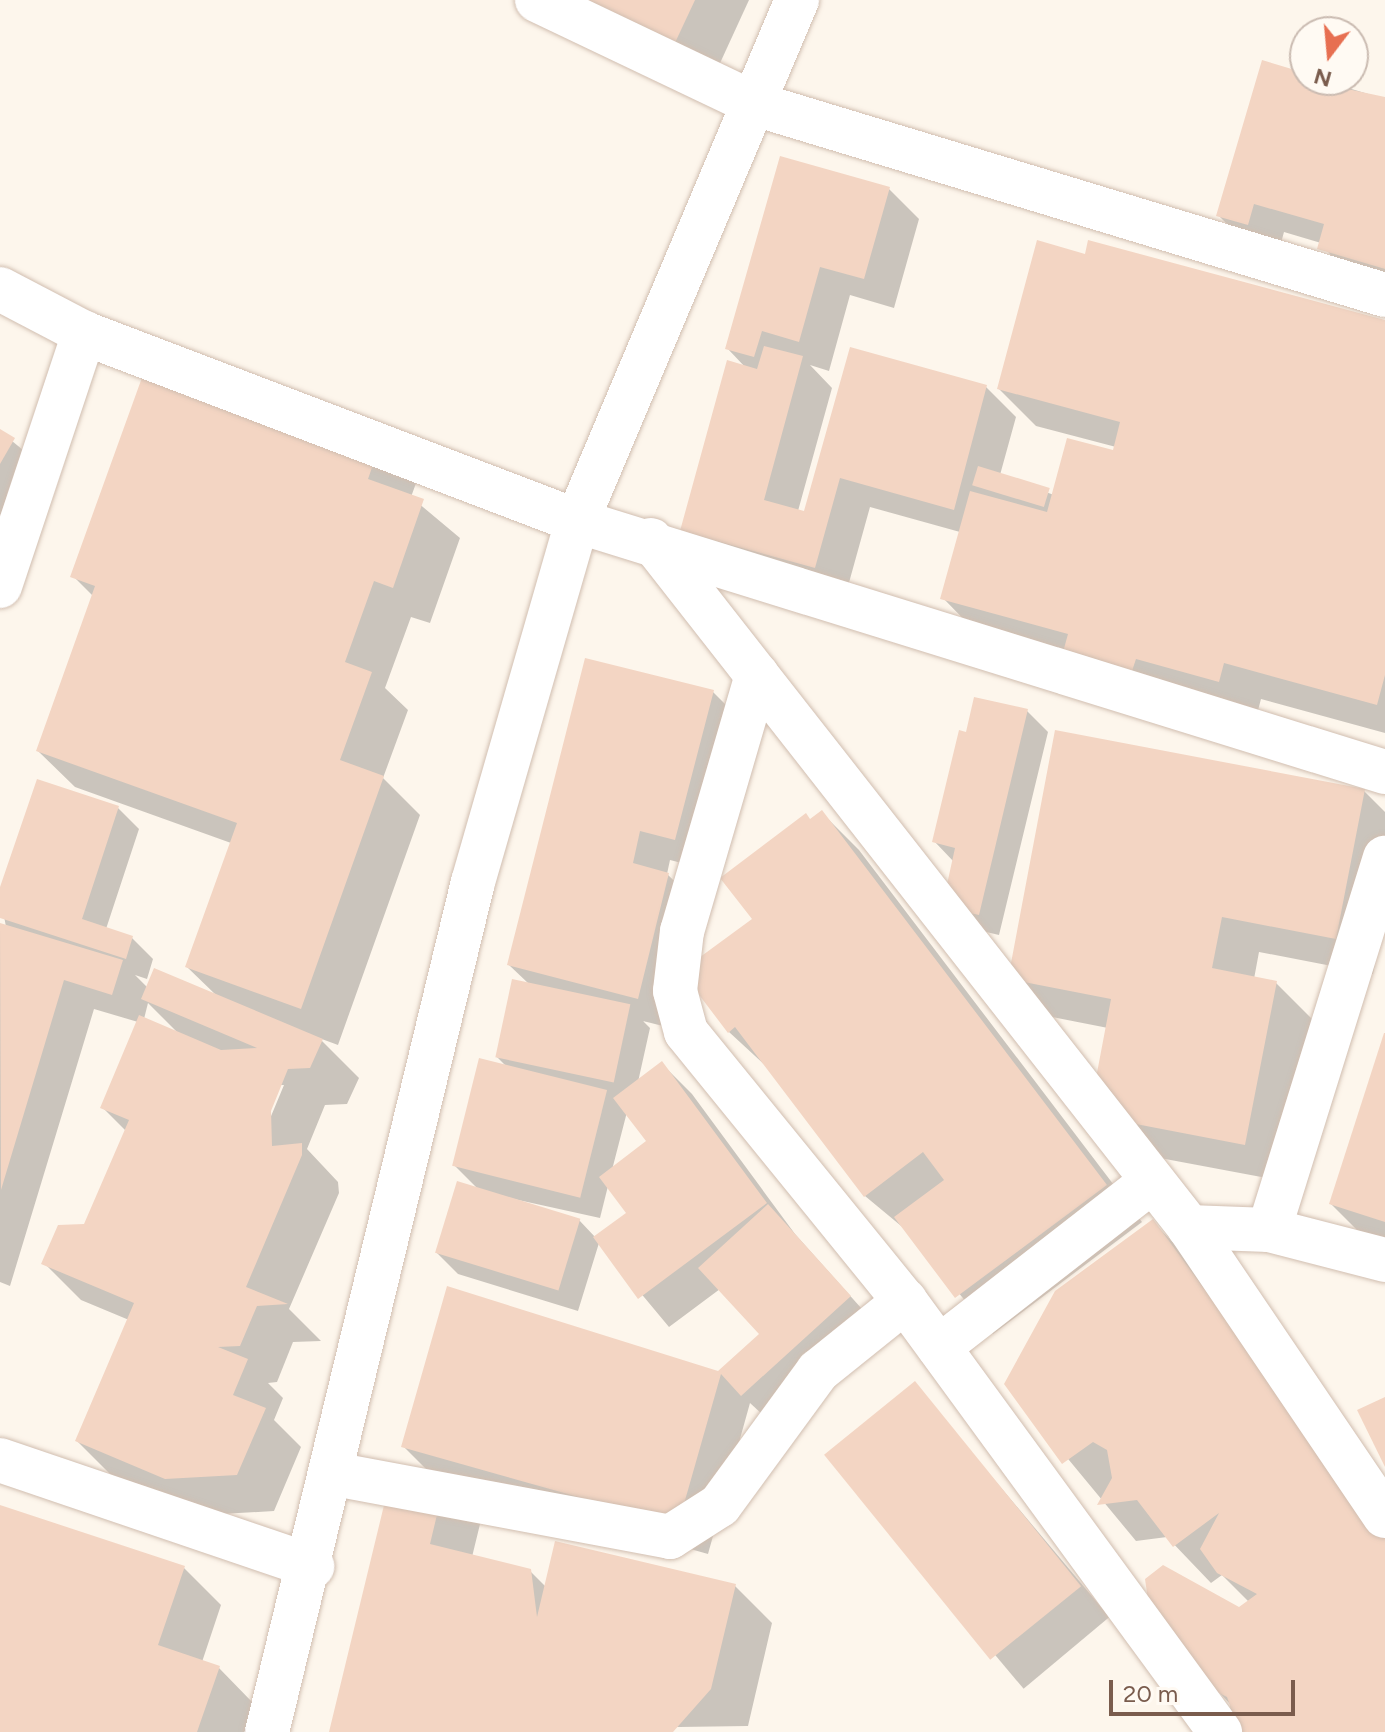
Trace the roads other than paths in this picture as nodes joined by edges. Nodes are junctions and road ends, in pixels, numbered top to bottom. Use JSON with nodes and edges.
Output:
{"nodes":[{"id":1,"x":537,"y":0,"type":"edge"},
{"id":2,"x":797,"y":0,"type":"edge"},
{"id":3,"x":755,"y":104,"type":"junction"},
{"id":4,"x":0,"y":289,"type":"edge"},
{"id":5,"x":1385,"y":295,"type":"edge"},
{"id":6,"x":84,"y":333,"type":"junction"},
{"id":7,"x":577,"y":521,"type":"junction"},
{"id":8,"x":651,"y":540,"type":"junction"},
{"id":9,"x":0,"y":586,"type":"edge"},
{"id":10,"x":757,"y":675,"type":"junction"},
{"id":11,"x":1385,"y":772,"type":"edge"},
{"id":12,"x":1385,"y":858,"type":"edge"},
{"id":13,"x":1152,"y":1181,"type":"junction"},
{"id":14,"x":1189,"y":1227,"type":"junction"},
{"id":15,"x":1269,"y":1230,"type":"junction"},
{"id":16,"x":1385,"y":1260,"type":"edge"},
{"id":17,"x":905,"y":1301,"type":"junction"},
{"id":18,"x":939,"y":1347,"type":"junction"},
{"id":19,"x":0,"y":1460,"type":"edge"},
{"id":20,"x":334,"y":1474,"type":"junction"},
{"id":21,"x":1385,"y":1516,"type":"edge"},
{"id":22,"x":312,"y":1566,"type":"junction"},
{"id":23,"x":267,"y":1732,"type":"edge"},
{"id":24,"x":1220,"y":1732,"type":"edge"}],
"edges":[{"from":1,"to":3,"type":"street"},
{"from":2,"to":3,"type":"street"},
{"from":3,"to":5,"type":"street"},
{"from":3,"to":7,"type":"street"},
{"from":4,"to":6,"type":"street"},
{"from":6,"to":7,"type":"street"},
{"from":6,"to":9,"type":"street"},
{"from":7,"to":8,"type":"street"},
{"from":7,"to":20,"type":"street"},
{"from":8,"to":10,"type":"street"},
{"from":8,"to":11,"type":"street"},
{"from":10,"to":13,"type":"street"},
{"from":10,"to":17,"type":"street"},
{"from":12,"to":15,"type":"street"},
{"from":13,"to":14,"type":"street"},
{"from":13,"to":18,"type":"street"},
{"from":14,"to":15,"type":"street"},
{"from":14,"to":21,"type":"street"},
{"from":15,"to":16,"type":"street"},
{"from":17,"to":18,"type":"street"},
{"from":17,"to":20,"type":"street"},
{"from":18,"to":24,"type":"street"},
{"from":19,"to":22,"type":"street"},
{"from":20,"to":22,"type":"street"},
{"from":22,"to":23,"type":"street"}]}
